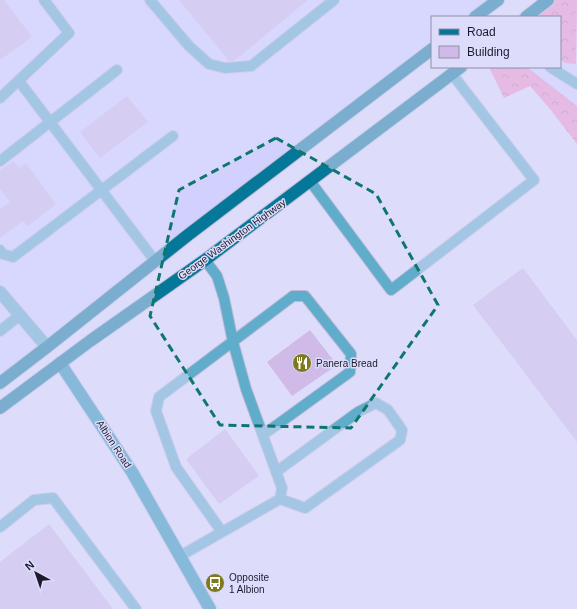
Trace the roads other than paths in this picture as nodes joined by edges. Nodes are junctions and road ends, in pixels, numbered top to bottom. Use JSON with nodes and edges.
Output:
{"nodes":[{"id":1,"x":44,"y":0,"type":"edge"},
{"id":2,"x":150,"y":0,"type":"edge"},
{"id":3,"x":334,"y":0,"type":"edge"},
{"id":4,"x":498,"y":0,"type":"edge"},
{"id":5,"x":548,"y":0,"type":"edge"},
{"id":6,"x":476,"y":16,"type":"edge"},
{"id":7,"x":527,"y":16,"type":"edge"},
{"id":8,"x":431,"y":50,"type":"edge"},
{"id":9,"x":552,"y":68,"type":"edge"},
{"id":10,"x":117,"y":70,"type":"dead end"},
{"id":11,"x":457,"y":70,"type":"edge"},
{"id":12,"x":19,"y":81,"type":"junction"},
{"id":13,"x":577,"y":84,"type":"edge"},
{"id":14,"x":0,"y":98,"type":"edge"},
{"id":15,"x":50,"y":122,"type":"junction"},
{"id":16,"x":173,"y":136,"type":"dead end"},
{"id":17,"x":0,"y":161,"type":"edge"},
{"id":18,"x":310,"y":181,"type":"junction"},
{"id":19,"x":102,"y":190,"type":"junction"},
{"id":20,"x":0,"y":250,"type":"edge"},
{"id":21,"x":205,"y":260,"type":"junction"},
{"id":22,"x":155,"y":261,"type":"junction"},
{"id":23,"x":0,"y":292,"type":"edge"},
{"id":24,"x":20,"y":315,"type":"junction"},
{"id":25,"x":3,"y":329,"type":"edge"},
{"id":26,"x":233,"y":342,"type":"junction"},
{"id":27,"x":47,"y":347,"type":"junction"},
{"id":28,"x":60,"y":363,"type":"junction"},
{"id":29,"x":0,"y":383,"type":"edge"},
{"id":30,"x":0,"y":408,"type":"edge"},
{"id":31,"x":263,"y":435,"type":"junction"},
{"id":32,"x":276,"y":472,"type":"junction"},
{"id":33,"x":280,"y":500,"type":"junction"},
{"id":34,"x":0,"y":527,"type":"edge"},
{"id":35,"x":222,"y":532,"type":"junction"},
{"id":36,"x":180,"y":556,"type":"junction"},
{"id":37,"x":136,"y":609,"type":"edge"},
{"id":38,"x":210,"y":609,"type":"edge"}],
"edges":[{"from":1,"to":12,"type":"lane"},
{"from":2,"to":3,"type":"lane"},
{"from":4,"to":6,"type":"main road"},
{"from":5,"to":7,"type":"main road"},
{"from":8,"to":22,"type":"main road"},
{"from":9,"to":13,"type":"lane"},
{"from":10,"to":15,"type":"lane"},
{"from":11,"to":18,"type":"main road","name":"George Washington Highway"},
{"from":11,"to":18,"type":"lane"},
{"from":12,"to":14,"type":"lane"},
{"from":12,"to":15,"type":"lane"},
{"from":15,"to":17,"type":"lane"},
{"from":15,"to":19,"type":"lane"},
{"from":16,"to":19,"type":"lane"},
{"from":18,"to":21,"type":"main road","name":"George Washington Highway"},
{"from":19,"to":20,"type":"lane"},
{"from":19,"to":22,"type":"lane"},
{"from":21,"to":26,"type":"lane"},
{"from":21,"to":28,"type":"main road","name":"George Washington Highway"},
{"from":22,"to":27,"type":"main road"},
{"from":23,"to":24,"type":"street","name":"Albion Road"},
{"from":24,"to":25,"type":"lane"},
{"from":24,"to":27,"type":"street","name":"Albion Road"},
{"from":26,"to":31,"type":"lane"},
{"from":26,"to":31,"type":"lane"},
{"from":26,"to":35,"type":"lane"},
{"from":27,"to":28,"type":"main road","name":"Albion Road"},
{"from":27,"to":29,"type":"main road"},
{"from":28,"to":30,"type":"main road","name":"George Washington Highway"},
{"from":28,"to":36,"type":"main road","name":"Albion Road"},
{"from":31,"to":32,"type":"lane"},
{"from":32,"to":33,"type":"lane"},
{"from":32,"to":33,"type":"lane"},
{"from":33,"to":35,"type":"lane"},
{"from":34,"to":37,"type":"lane"},
{"from":35,"to":36,"type":"lane"},
{"from":36,"to":38,"type":"main road","name":"Albion Road"}]}
